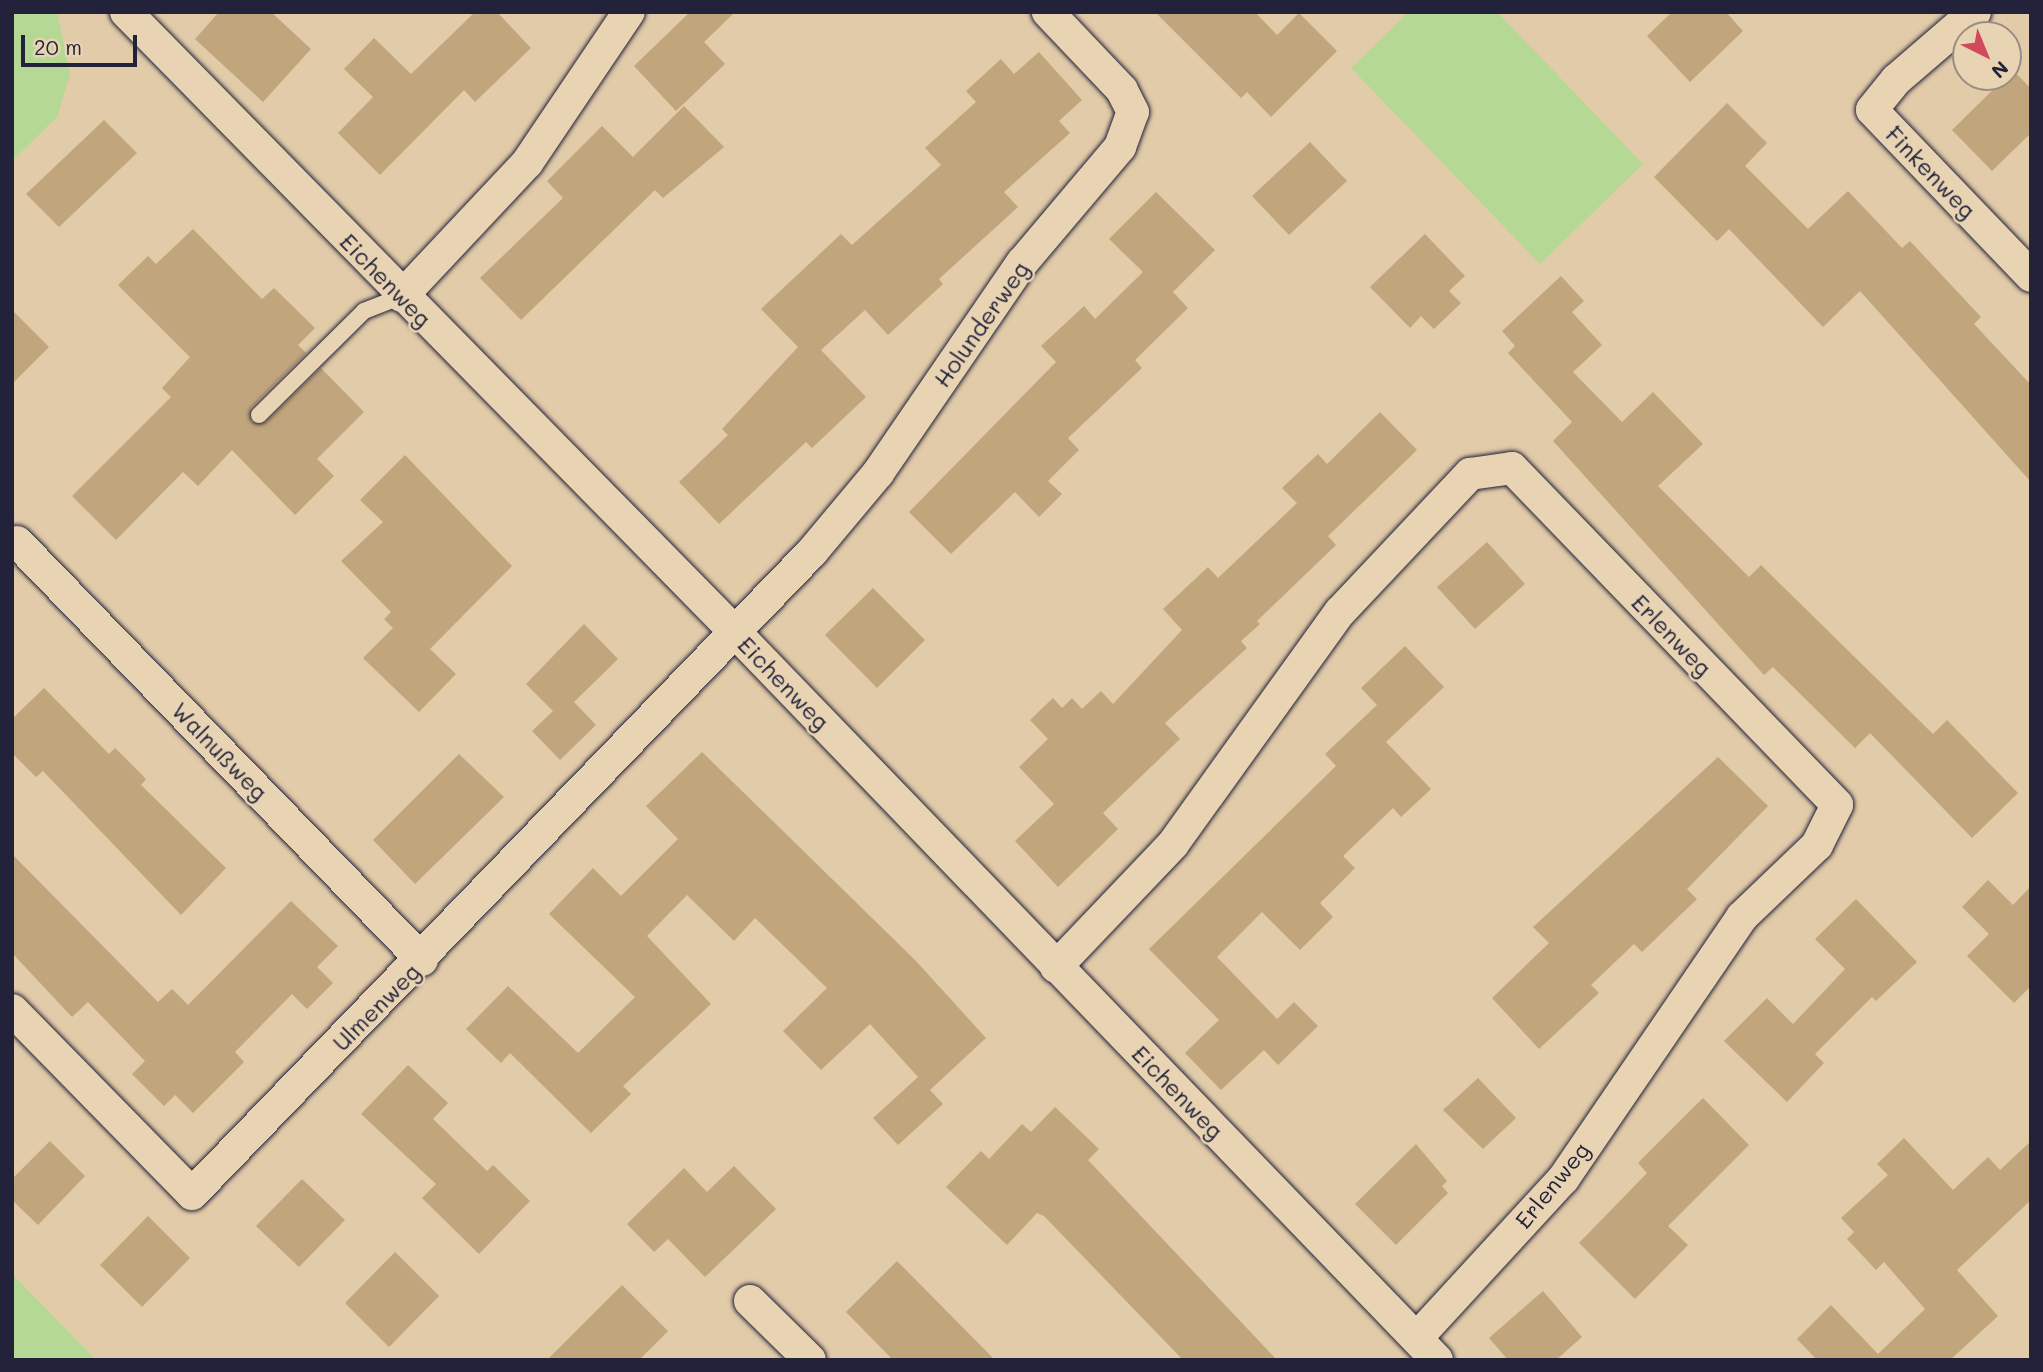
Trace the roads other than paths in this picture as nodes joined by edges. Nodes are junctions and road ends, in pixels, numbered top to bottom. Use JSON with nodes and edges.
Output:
{"nodes":[{"id":1,"x":126,"y":12,"type":"edge"},
{"id":2,"x":629,"y":12,"type":"edge"},
{"id":3,"x":1048,"y":12,"type":"edge"},
{"id":4,"x":1975,"y":12,"type":"edge"},
{"id":5,"x":2031,"y":276,"type":"edge"},
{"id":6,"x":402,"y":296,"type":"junction"},
{"id":7,"x":259,"y":415,"type":"dead end"},
{"id":8,"x":17,"y":542,"type":"dead end"},
{"id":9,"x":734,"y":631,"type":"junction"},
{"id":10,"x":422,"y":960,"type":"junction"},
{"id":11,"x":1056,"y":967,"type":"junction"},
{"id":12,"x":12,"y":1010,"type":"edge"},
{"id":13,"x":750,"y":1301,"type":"dead end"},
{"id":14,"x":1427,"y":1349,"type":"edge"},
{"id":15,"x":810,"y":1360,"type":"edge"}],
"edges":[{"from":1,"to":6,"type":"street","name":"Eichenweg"},
{"from":2,"to":6,"type":"street"},
{"from":3,"to":9,"type":"street","name":"Holunderweg"},
{"from":4,"to":5,"type":"street","name":"Finkenweg"},
{"from":6,"to":7,"type":"lane"},
{"from":6,"to":9,"type":"street","name":"Eichenweg"},
{"from":8,"to":10,"type":"street","name":"Walnußweg"},
{"from":9,"to":10,"type":"street","name":"Ulmenweg"},
{"from":9,"to":11,"type":"street","name":"Eichenweg"},
{"from":10,"to":12,"type":"street","name":"Ulmenweg"},
{"from":11,"to":14,"type":"street","name":"Eichenweg"},
{"from":11,"to":14,"type":"street","name":"Erlenweg"},
{"from":13,"to":15,"type":"street"}]}
